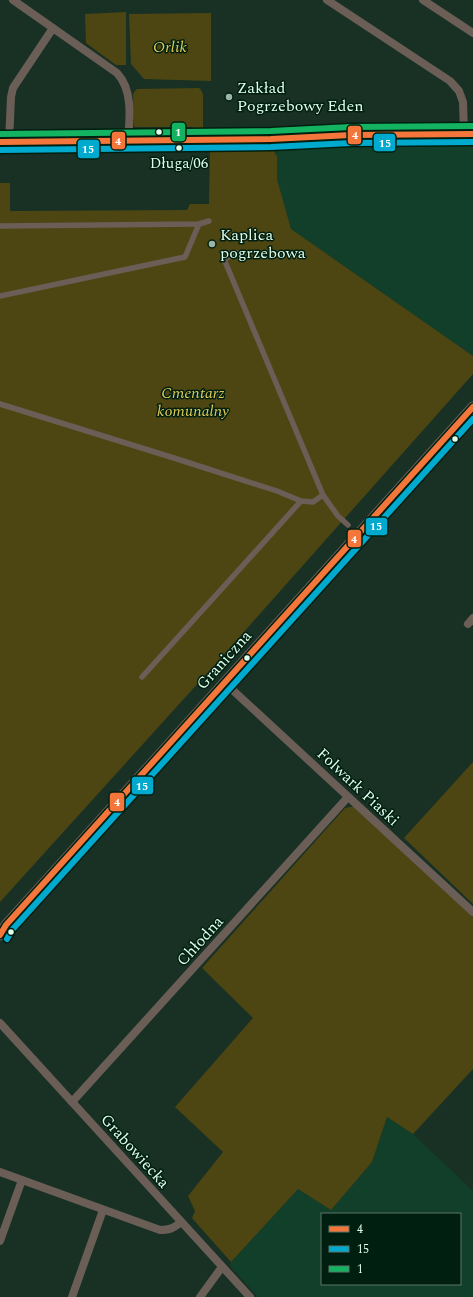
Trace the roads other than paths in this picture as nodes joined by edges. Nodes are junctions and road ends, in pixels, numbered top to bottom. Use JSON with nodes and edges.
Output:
{"nodes":[{"id":1,"x":13,"y":0,"type":"edge"},
{"id":2,"x":327,"y":0,"type":"edge"},
{"id":3,"x":423,"y":0,"type":"edge"},
{"id":4,"x":53,"y":28,"type":"junction"},
{"id":5,"x":473,"y":33,"type":"edge"},
{"id":6,"x":468,"y":134,"type":"edge"},
{"id":7,"x":128,"y":140,"type":"junction"},
{"id":8,"x":5,"y":142,"type":"edge"},
{"id":9,"x":209,"y":220,"type":"dead end"},
{"id":10,"x":198,"y":224,"type":"junction"},
{"id":11,"x":0,"y":226,"type":"edge"},
{"id":12,"x":237,"y":253,"type":"dead end"},
{"id":13,"x":0,"y":296,"type":"edge"},
{"id":14,"x":0,"y":404,"type":"edge"},
{"id":15,"x":473,"y":407,"type":"edge"},
{"id":16,"x":323,"y":495,"type":"junction"},
{"id":17,"x":301,"y":501,"type":"junction"},
{"id":18,"x":348,"y":525,"type":"dead end"},
{"id":19,"x":142,"y":677,"type":"dead end"},
{"id":20,"x":225,"y":683,"type":"junction"},
{"id":21,"x":348,"y":797,"type":"junction"},
{"id":22,"x":473,"y":912,"type":"edge"},
{"id":23,"x":0,"y":935,"type":"edge"},
{"id":24,"x":0,"y":1023,"type":"edge"},
{"id":25,"x":72,"y":1102,"type":"junction"},
{"id":26,"x":0,"y":1172,"type":"edge"},
{"id":27,"x":22,"y":1180,"type":"junction"},
{"id":28,"x":103,"y":1210,"type":"junction"},
{"id":29,"x":181,"y":1222,"type":"junction"},
{"id":30,"x":0,"y":1241,"type":"edge"},
{"id":31,"x":222,"y":1267,"type":"junction"},
{"id":32,"x":72,"y":1297,"type":"edge"},
{"id":33,"x":200,"y":1297,"type":"edge"},
{"id":34,"x":250,"y":1297,"type":"edge"}],
"edges":[{"from":1,"to":4,"type":"street"},
{"from":2,"to":6,"type":"street"},
{"from":3,"to":5,"type":"street"},
{"from":4,"to":7,"type":"street"},
{"from":4,"to":8,"type":"street"},
{"from":6,"to":7,"type":"street"},
{"from":7,"to":8,"type":"street"},
{"from":9,"to":10,"type":"street"},
{"from":10,"to":11,"type":"street"},
{"from":10,"to":13,"type":"street"},
{"from":12,"to":16,"type":"street"},
{"from":14,"to":17,"type":"street"},
{"from":15,"to":20,"type":"main road","name":"Graniczna"},
{"from":16,"to":17,"type":"street"},
{"from":16,"to":18,"type":"street"},
{"from":17,"to":19,"type":"street"},
{"from":20,"to":21,"type":"street","name":"Folwark Piaski"},
{"from":20,"to":23,"type":"main road","name":"Graniczna"},
{"from":21,"to":22,"type":"street","name":"Folwark Piaski"},
{"from":21,"to":25,"type":"street","name":"Chłodna"},
{"from":24,"to":25,"type":"street","name":"Grabowiecka"},
{"from":25,"to":29,"type":"street","name":"Grabowiecka"},
{"from":26,"to":27,"type":"street"},
{"from":27,"to":28,"type":"street"},
{"from":27,"to":30,"type":"street"},
{"from":28,"to":29,"type":"street"},
{"from":28,"to":32,"type":"street"},
{"from":29,"to":31,"type":"street","name":"Grabowiecka"},
{"from":31,"to":33,"type":"street"},
{"from":31,"to":34,"type":"street","name":"Grabowiecka"}]}
